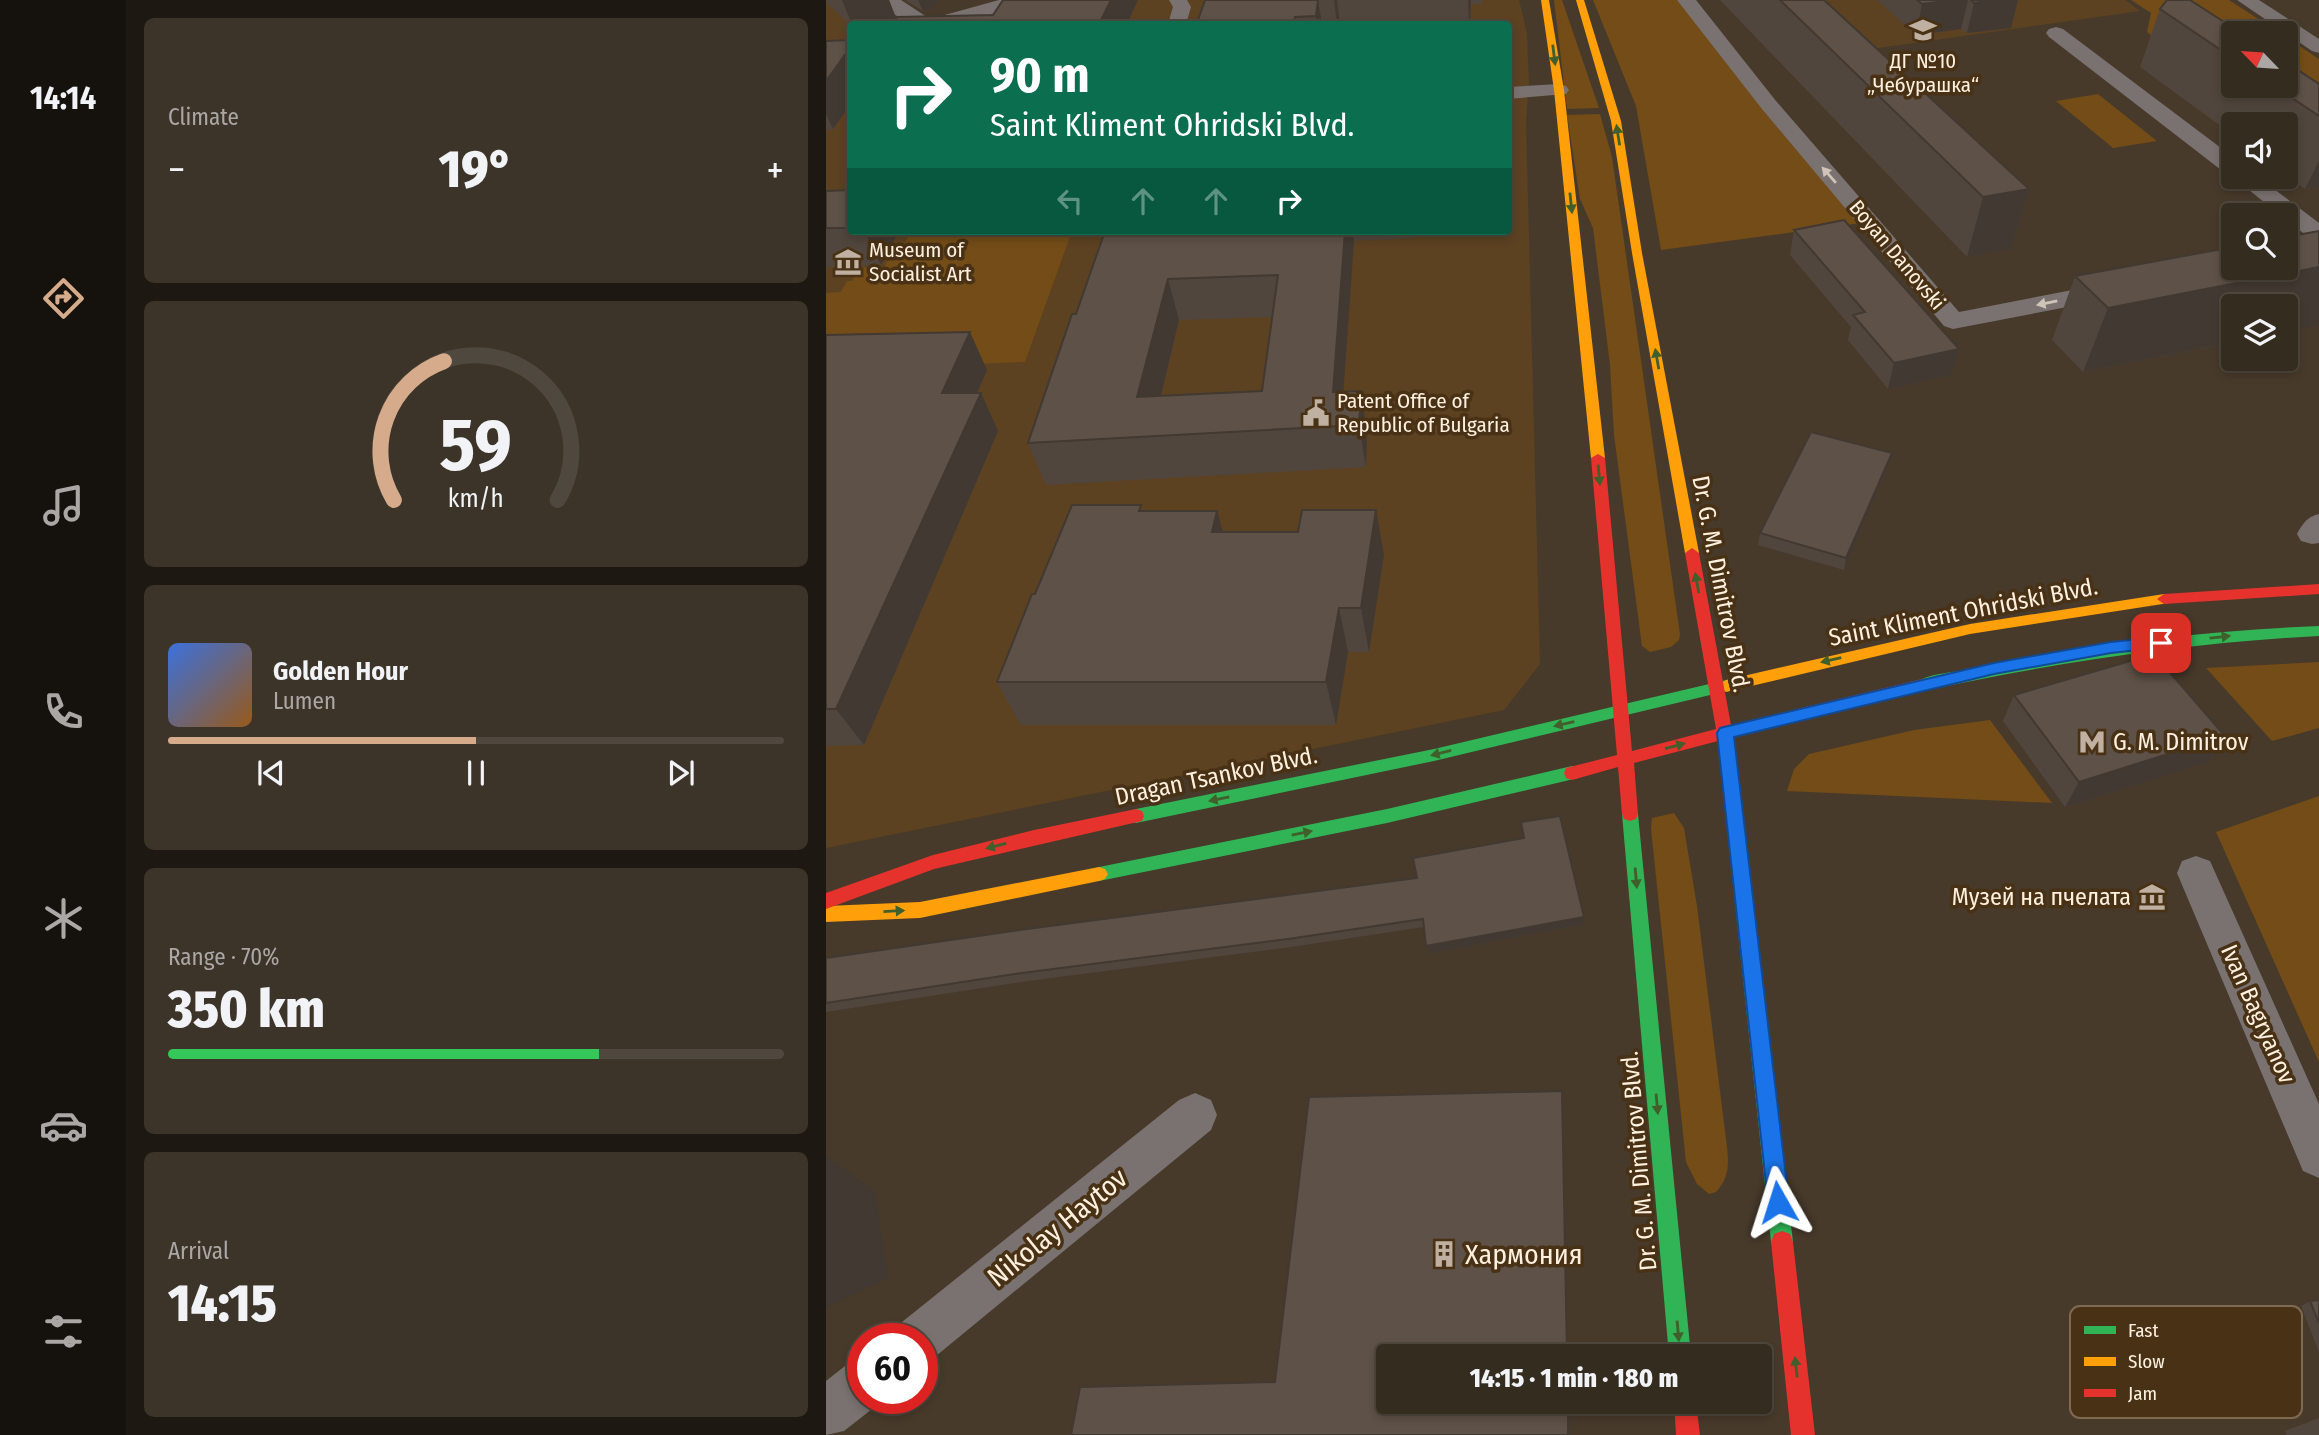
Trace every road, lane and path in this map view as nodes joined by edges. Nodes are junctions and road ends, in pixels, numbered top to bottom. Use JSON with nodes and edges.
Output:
{"nodes":[{"id":1,"x":890,"y":0,"type":"edge"},
{"id":2,"x":1020,"y":0,"type":"edge"},
{"id":3,"x":1178,"y":0,"type":"edge"},
{"id":4,"x":1545,"y":0,"type":"edge"},
{"id":5,"x":1580,"y":0,"type":"edge"},
{"id":6,"x":1686,"y":0,"type":"edge"},
{"id":7,"x":2246,"y":0,"type":"edge"},
{"id":8,"x":922,"y":21,"type":"edge"},
{"id":9,"x":943,"y":21,"type":"edge"},
{"id":10,"x":1178,"y":21,"type":"edge"},
{"id":11,"x":2056,"y":33,"type":"dead end"},
{"id":12,"x":2319,"y":47,"type":"edge"},
{"id":13,"x":1559,"y":90,"type":"junction"},
{"id":14,"x":1512,"y":93,"type":"edge"},
{"id":15,"x":2221,"y":159,"type":"edge"},
{"id":16,"x":2256,"y":189,"type":"edge"},
{"id":17,"x":2315,"y":247,"type":"edge"},
{"id":18,"x":2142,"y":285,"type":"edge"},
{"id":19,"x":2319,"y":589,"type":"edge"},
{"id":20,"x":2319,"y":631,"type":"edge"},
{"id":21,"x":1717,"y":687,"type":"junction"},
{"id":22,"x":1620,"y":711,"type":"junction"},
{"id":23,"x":1726,"y":733,"type":"junction"},
{"id":24,"x":1624,"y":759,"type":"junction"},
{"id":25,"x":2196,"y":873,"type":"dead end"},
{"id":26,"x":826,"y":901,"type":"edge"},
{"id":27,"x":826,"y":914,"type":"edge"},
{"id":28,"x":1195,"y":1115,"type":"dead end"},
{"id":29,"x":2319,"y":1155,"type":"edge"},
{"id":30,"x":938,"y":1324,"type":"edge"},
{"id":31,"x":1679,"y":1344,"type":"edge"},
{"id":32,"x":847,"y":1397,"type":"edge"},
{"id":33,"x":826,"y":1413,"type":"edge"},
{"id":34,"x":1686,"y":1414,"type":"edge"},
{"id":35,"x":1688,"y":1435,"type":"edge"},
{"id":36,"x":1803,"y":1435,"type":"edge"}],
"edges":[{"from":1,"to":8,"type":"street"},
{"from":2,"to":9,"type":"street"},
{"from":3,"to":10,"type":"street"},
{"from":4,"to":13,"type":"main road","name":"Dr. G. M. Dimitrov Blvd.","one_way":true},
{"from":21,"to":5,"type":"main road","name":"Dr. G. M. Dimitrov Blvd.","one_way":true},
{"from":18,"to":6,"type":"street","name":"Boyan Danovski","one_way":true},
{"from":7,"to":12,"type":"street"},
{"from":11,"to":15,"type":"street"},
{"from":13,"to":14,"type":"street"},
{"from":13,"to":22,"type":"main road","name":"Dr. G. M. Dimitrov Blvd.","one_way":true},
{"from":16,"to":17,"type":"street"},
{"from":19,"to":21,"type":"main road","name":"Saint Kliment Ohridski Blvd.","one_way":true},
{"from":23,"to":20,"type":"main road","one_way":true},
{"from":21,"to":22,"type":"main road","name":"Saint Kliment Ohridski Blvd."},
{"from":21,"to":23,"type":"main road","name":"Dr. G. M. Dimitrov Blvd."},
{"from":22,"to":24,"type":"main road","name":"Dr. G. M. Dimitrov Blvd."},
{"from":22,"to":26,"type":"main road","name":"Dragan Tsankov Blvd.","one_way":true},
{"from":24,"to":23,"type":"main road","one_way":true},
{"from":36,"to":23,"type":"main road","name":"Dr. G. M. Dimitrov Blvd.","one_way":true},
{"from":27,"to":24,"type":"main road","one_way":true},
{"from":24,"to":31,"type":"main road","name":"Dr. G. M. Dimitrov Blvd.","one_way":true},
{"from":25,"to":29,"type":"street","name":"Ivan Bagryanov"},
{"from":28,"to":30,"type":"street","name":"Nikolay Haytov"},
{"from":32,"to":33,"type":"street"},
{"from":34,"to":35,"type":"main road"}]}
